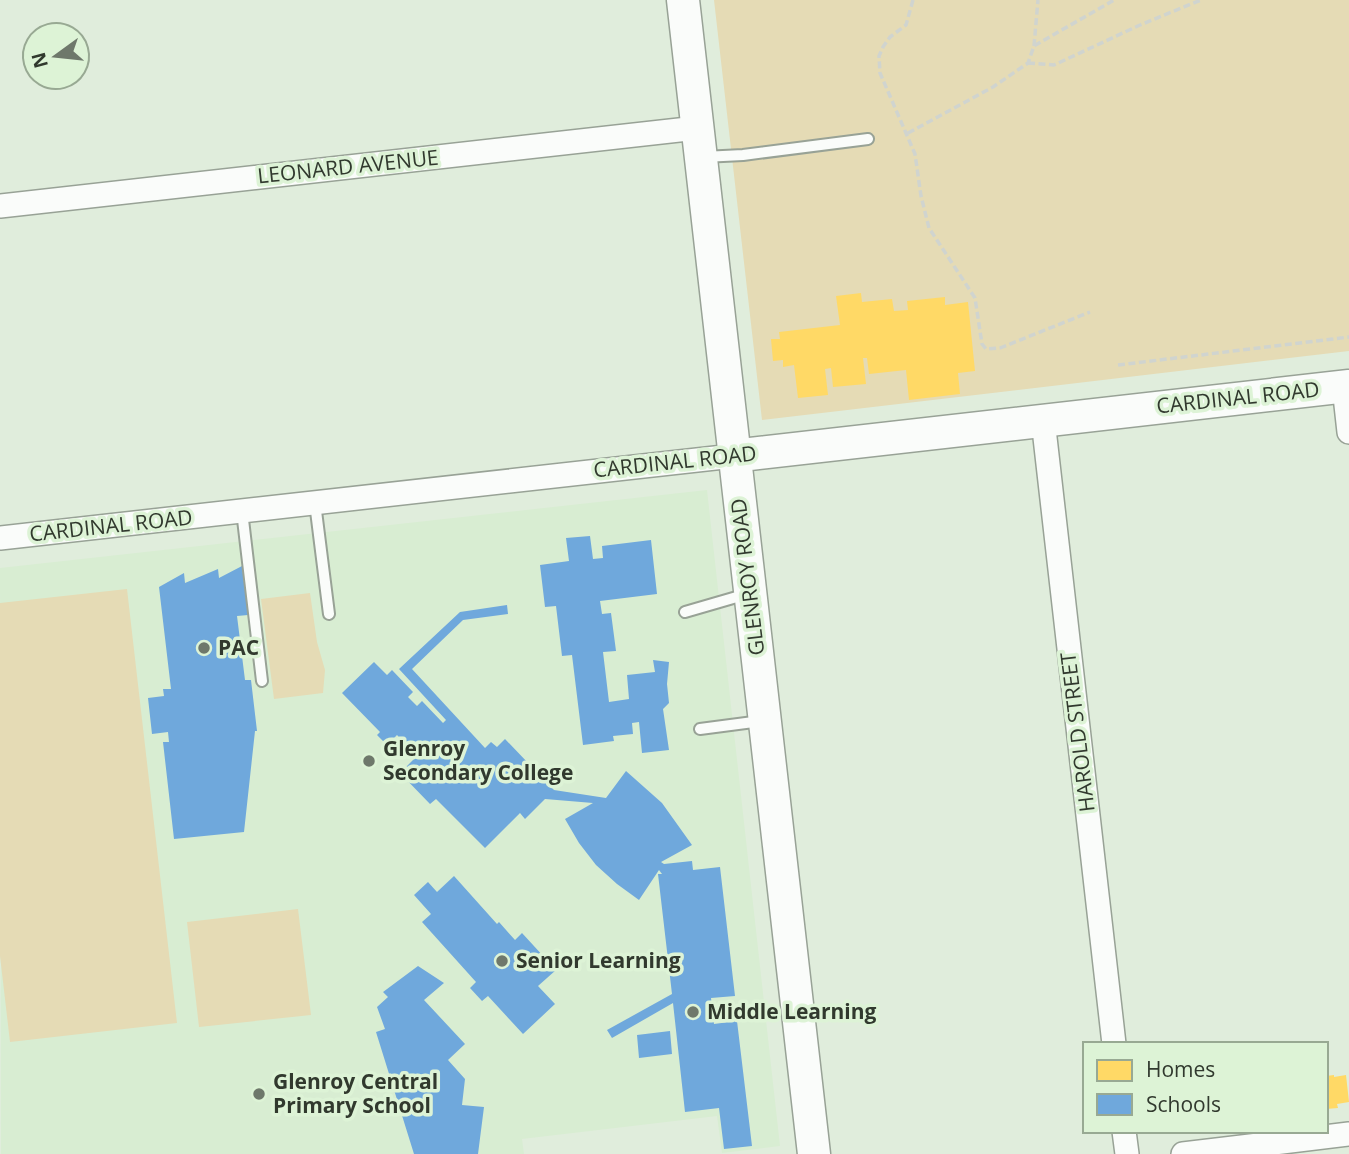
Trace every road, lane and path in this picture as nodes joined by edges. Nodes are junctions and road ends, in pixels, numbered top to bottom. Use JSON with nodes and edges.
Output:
{"nodes":[{"id":1,"x":683,"y":0,"type":"edge"},
{"id":2,"x":913,"y":0,"type":"edge"},
{"id":3,"x":1038,"y":0,"type":"edge"},
{"id":4,"x":1114,"y":0,"type":"edge"},
{"id":5,"x":1201,"y":0,"type":"edge"},
{"id":6,"x":1034,"y":46,"type":"junction"},
{"id":7,"x":1028,"y":63,"type":"junction"},
{"id":8,"x":908,"y":133,"type":"junction"},
{"id":9,"x":868,"y":139,"type":"dead end"},
{"id":10,"x":699,"y":142,"type":"junction"},
{"id":11,"x":0,"y":206,"type":"edge"},
{"id":12,"x":1090,"y":312,"type":"dead end"},
{"id":13,"x":1349,"y":337,"type":"edge"},
{"id":14,"x":1118,"y":365,"type":"dead end"},
{"id":15,"x":1346,"y":386,"type":"edge"},
{"id":16,"x":1043,"y":420,"type":"junction"},
{"id":17,"x":1349,"y":432,"type":"edge"},
{"id":18,"x":733,"y":456,"type":"junction"},
{"id":19,"x":315,"y":503,"type":"junction"},
{"id":20,"x":242,"y":511,"type":"junction"},
{"id":21,"x":0,"y":538,"type":"edge"},
{"id":22,"x":750,"y":593,"type":"junction"},
{"id":23,"x":685,"y":611,"type":"dead end"},
{"id":24,"x":329,"y":614,"type":"dead end"},
{"id":25,"x":262,"y":681,"type":"dead end"},
{"id":26,"x":764,"y":721,"type":"junction"},
{"id":27,"x":700,"y":729,"type":"dead end"},
{"id":28,"x":1114,"y":1042,"type":"edge"},
{"id":29,"x":1124,"y":1133,"type":"edge"},
{"id":30,"x":1349,"y":1134,"type":"edge"},
{"id":31,"x":814,"y":1154,"type":"edge"},
{"id":32,"x":1127,"y":1154,"type":"edge"},
{"id":33,"x":1183,"y":1154,"type":"edge"}],
"edges":[{"from":1,"to":10,"type":"street","name":"GLENROY ROAD"},
{"from":2,"to":8,"type":"path"},
{"from":3,"to":6,"type":"path"},
{"from":4,"to":6,"type":"path"},
{"from":5,"to":7,"type":"path"},
{"from":6,"to":7,"type":"path"},
{"from":7,"to":8,"type":"path"},
{"from":8,"to":12,"type":"path"},
{"from":9,"to":10,"type":"lane"},
{"from":10,"to":11,"type":"street","name":"LEONARD AVENUE"},
{"from":10,"to":18,"type":"street","name":"GLENROY ROAD"},
{"from":13,"to":14,"type":"path"},
{"from":15,"to":16,"type":"street","name":"CARDINAL ROAD"},
{"from":15,"to":17,"type":"street"},
{"from":16,"to":18,"type":"street","name":"CARDINAL ROAD"},
{"from":16,"to":28,"type":"street","name":"HAROLD STREET"},
{"from":18,"to":19,"type":"street","name":"CARDINAL ROAD"},
{"from":18,"to":22,"type":"street","name":"GLENROY ROAD"},
{"from":19,"to":20,"type":"street","name":"CARDINAL ROAD"},
{"from":19,"to":24,"type":"lane"},
{"from":20,"to":21,"type":"street","name":"CARDINAL ROAD"},
{"from":20,"to":25,"type":"lane"},
{"from":22,"to":23,"type":"lane"},
{"from":22,"to":26,"type":"street","name":"GLENROY ROAD"},
{"from":26,"to":27,"type":"lane"},
{"from":26,"to":31,"type":"street","name":"GLENROY ROAD"},
{"from":29,"to":32,"type":"street"},
{"from":30,"to":33,"type":"street"}]}
